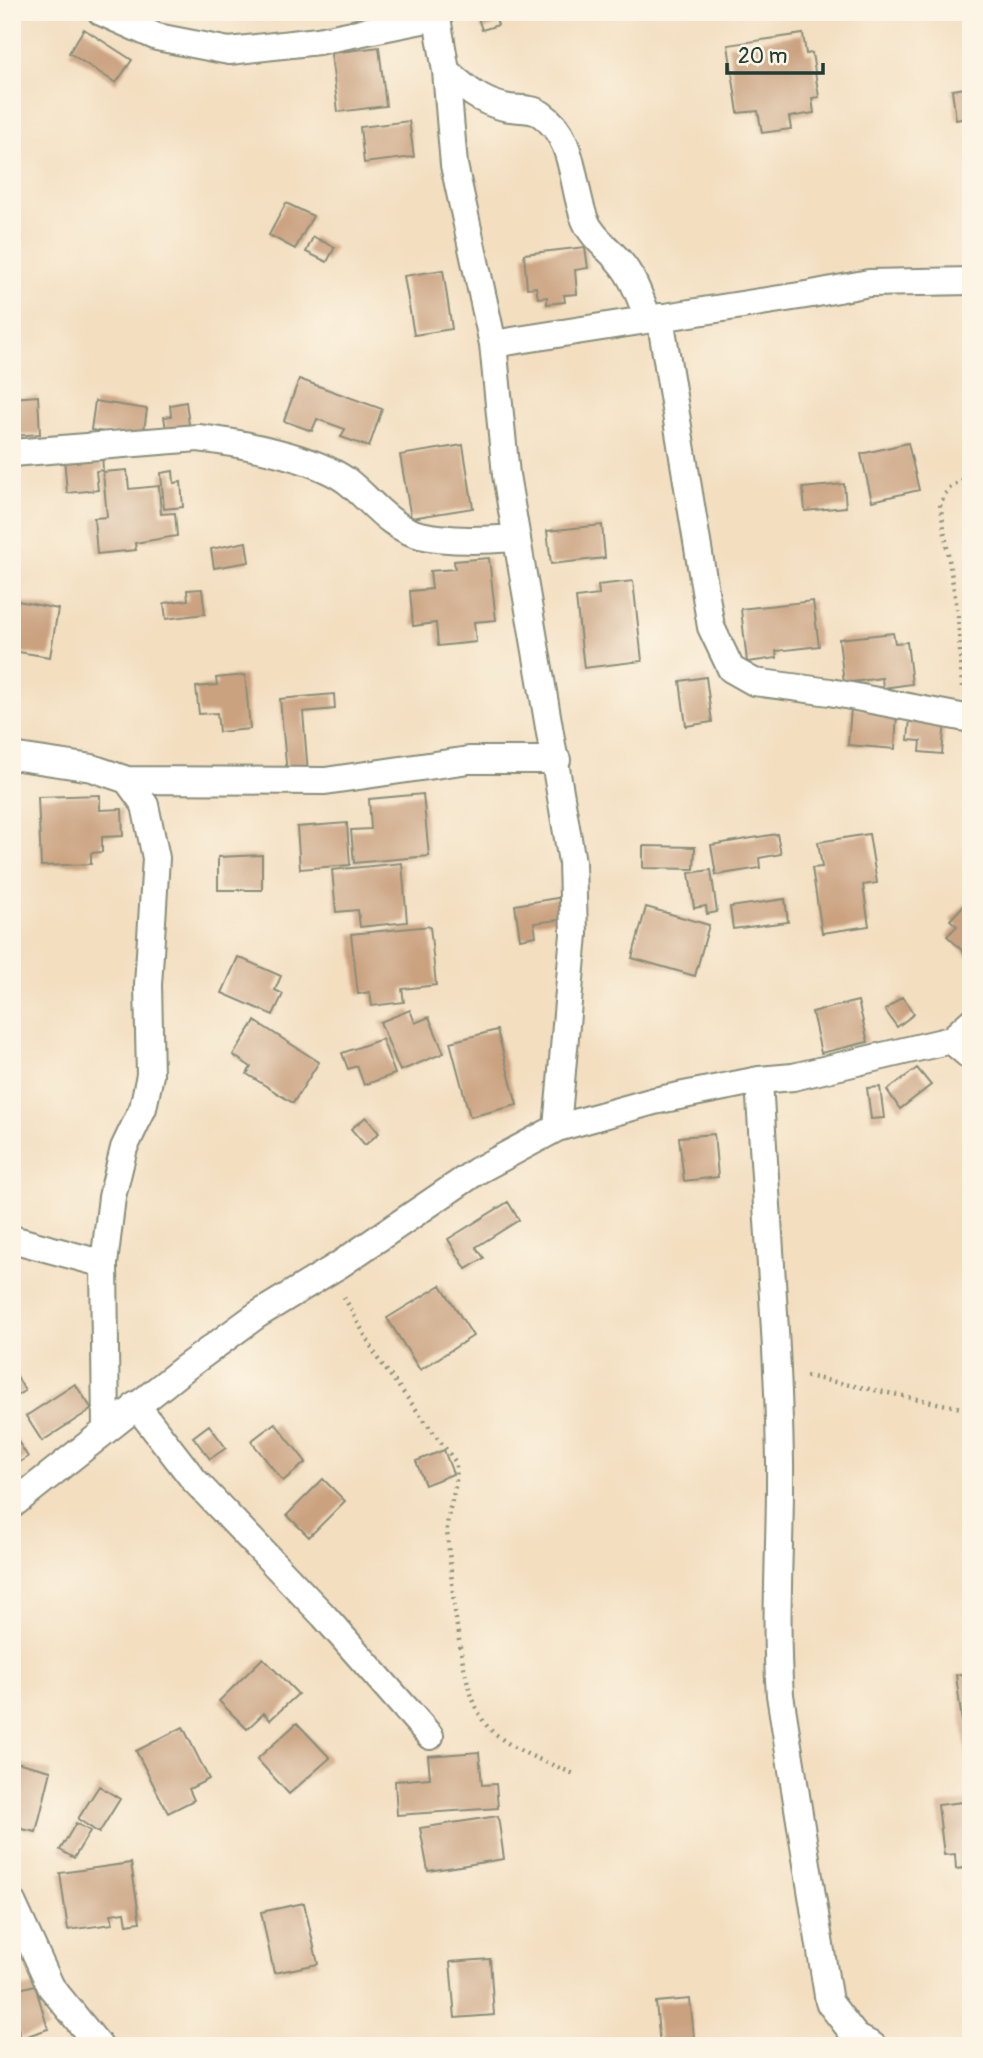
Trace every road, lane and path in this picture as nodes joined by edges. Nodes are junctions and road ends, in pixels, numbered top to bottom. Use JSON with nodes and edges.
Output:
{"nodes":[{"id":1,"x":101,"y":12,"type":"edge"},
{"id":2,"x":437,"y":14,"type":"edge"},
{"id":3,"x":446,"y":71,"type":"junction"},
{"id":4,"x":971,"y":281,"type":"edge"},
{"id":5,"x":654,"y":318,"type":"junction"},
{"id":6,"x":494,"y":344,"type":"junction"},
{"id":7,"x":12,"y":453,"type":"edge"},
{"id":8,"x":971,"y":475,"type":"edge"},
{"id":9,"x":517,"y":538,"type":"junction"},
{"id":10,"x":966,"y":718,"type":"edge"},
{"id":11,"x":12,"y":756,"type":"edge"},
{"id":12,"x":557,"y":760,"type":"junction"},
{"id":13,"x":127,"y":780,"type":"junction"},
{"id":14,"x":971,"y":1022,"type":"edge"},
{"id":15,"x":961,"y":1049,"type":"edge"},
{"id":16,"x":759,"y":1080,"type":"junction"},
{"id":17,"x":557,"y":1128,"type":"junction"},
{"id":18,"x":12,"y":1239,"type":"edge"},
{"id":19,"x":104,"y":1264,"type":"junction"},
{"id":20,"x":339,"y":1265,"type":"junction"},
{"id":21,"x":778,"y":1380,"type":"junction"},
{"id":22,"x":136,"y":1405,"type":"junction"},
{"id":23,"x":971,"y":1410,"type":"edge"},
{"id":24,"x":106,"y":1429,"type":"junction"},
{"id":25,"x":12,"y":1506,"type":"edge"},
{"id":26,"x":430,"y":1736,"type":"dead end"},
{"id":27,"x":574,"y":1774,"type":"dead end"},
{"id":28,"x":12,"y":1902,"type":"edge"},
{"id":29,"x":99,"y":2046,"type":"edge"},
{"id":30,"x":873,"y":2046,"type":"edge"}],
"edges":[{"from":1,"to":2,"type":"street"},
{"from":2,"to":3,"type":"street"},
{"from":3,"to":5,"type":"street"},
{"from":3,"to":6,"type":"street"},
{"from":4,"to":5,"type":"street"},
{"from":5,"to":6,"type":"street"},
{"from":5,"to":10,"type":"street"},
{"from":6,"to":9,"type":"street"},
{"from":7,"to":9,"type":"street"},
{"from":8,"to":10,"type":"path"},
{"from":9,"to":12,"type":"street"},
{"from":11,"to":13,"type":"street"},
{"from":12,"to":13,"type":"street"},
{"from":12,"to":17,"type":"street"},
{"from":13,"to":19,"type":"street"},
{"from":14,"to":15,"type":"street"},
{"from":15,"to":16,"type":"street"},
{"from":16,"to":17,"type":"street"},
{"from":16,"to":21,"type":"street"},
{"from":17,"to":20,"type":"street"},
{"from":18,"to":19,"type":"street"},
{"from":19,"to":24,"type":"street"},
{"from":20,"to":22,"type":"street"},
{"from":20,"to":27,"type":"path"},
{"from":21,"to":23,"type":"path"},
{"from":21,"to":30,"type":"street"},
{"from":22,"to":24,"type":"street"},
{"from":22,"to":26,"type":"street"},
{"from":24,"to":25,"type":"street"},
{"from":28,"to":29,"type":"street"}]}
